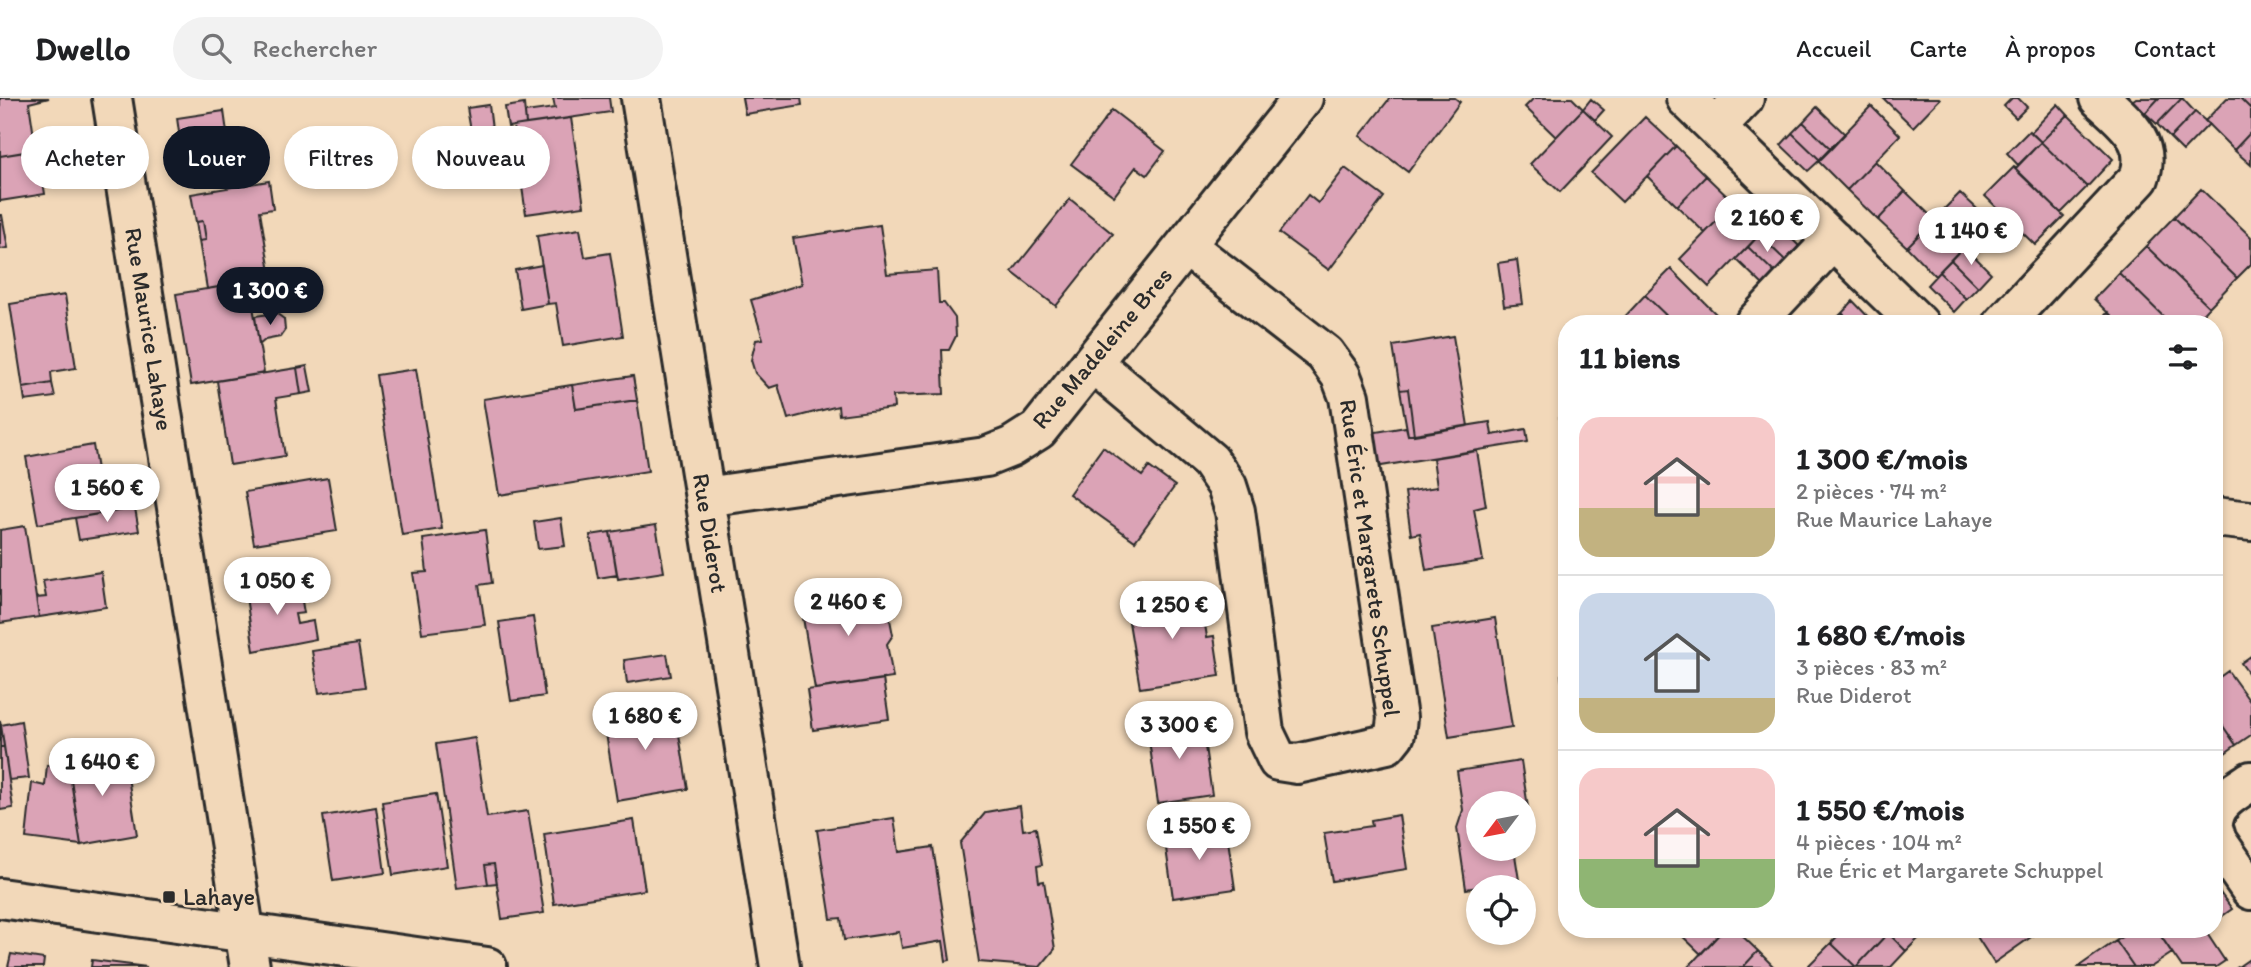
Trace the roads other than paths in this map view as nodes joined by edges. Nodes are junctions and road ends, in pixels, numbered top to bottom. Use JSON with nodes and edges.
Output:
{"nodes":[{"id":1,"x":112,"y":98,"type":"edge"},
{"id":2,"x":642,"y":98,"type":"edge"},
{"id":3,"x":1303,"y":98,"type":"edge"},
{"id":4,"x":1686,"y":98,"type":"edge"},
{"id":5,"x":1744,"y":98,"type":"edge"},
{"id":6,"x":2099,"y":98,"type":"edge"},
{"id":7,"x":1716,"y":127,"type":"junction"},
{"id":8,"x":1833,"y":240,"type":"junction"},
{"id":9,"x":1186,"y":246,"type":"junction"},
{"id":10,"x":1762,"y":315,"type":"edge"},
{"id":11,"x":1910,"y":315,"type":"edge"},
{"id":12,"x":2011,"y":315,"type":"edge"},
{"id":13,"x":1093,"y":363,"type":"junction"},
{"id":14,"x":705,"y":497,"type":"junction"},
{"id":15,"x":2223,"y":518,"type":"edge"},
{"id":16,"x":2251,"y":521,"type":"edge"},
{"id":17,"x":2251,"y":781,"type":"edge"},
{"id":18,"x":2223,"y":801,"type":"edge"},
{"id":19,"x":2223,"y":850,"type":"edge"},
{"id":20,"x":2251,"y":890,"type":"edge"},
{"id":21,"x":0,"y":898,"type":"edge"},
{"id":22,"x":247,"y":950,"type":"edge"},
{"id":23,"x":487,"y":967,"type":"edge"},
{"id":24,"x":780,"y":967,"type":"edge"}],
"edges":[{"from":1,"to":22,"type":"street","name":"Rue Maurice Lahaye"},
{"from":2,"to":14,"type":"street","name":"Rue Diderot"},
{"from":3,"to":9,"type":"street","name":"Rue Madeleine Bres"},
{"from":4,"to":7,"type":"street"},
{"from":5,"to":7,"type":"street"},
{"from":6,"to":12,"type":"street"},
{"from":7,"to":8,"type":"street"},
{"from":8,"to":10,"type":"street"},
{"from":8,"to":11,"type":"street"},
{"from":9,"to":13,"type":"street","name":"Rue Madeleine Bres"},
{"from":9,"to":13,"type":"street","name":"Rue Éric et Margarete Schuppel"},
{"from":13,"to":14,"type":"street","name":"Rue Madeleine Bres"},
{"from":14,"to":24,"type":"street","name":"Rue Diderot"},
{"from":15,"to":16,"type":"street"},
{"from":17,"to":18,"type":"street"},
{"from":19,"to":20,"type":"street"},
{"from":21,"to":22,"type":"street"},
{"from":22,"to":23,"type":"street"}]}
